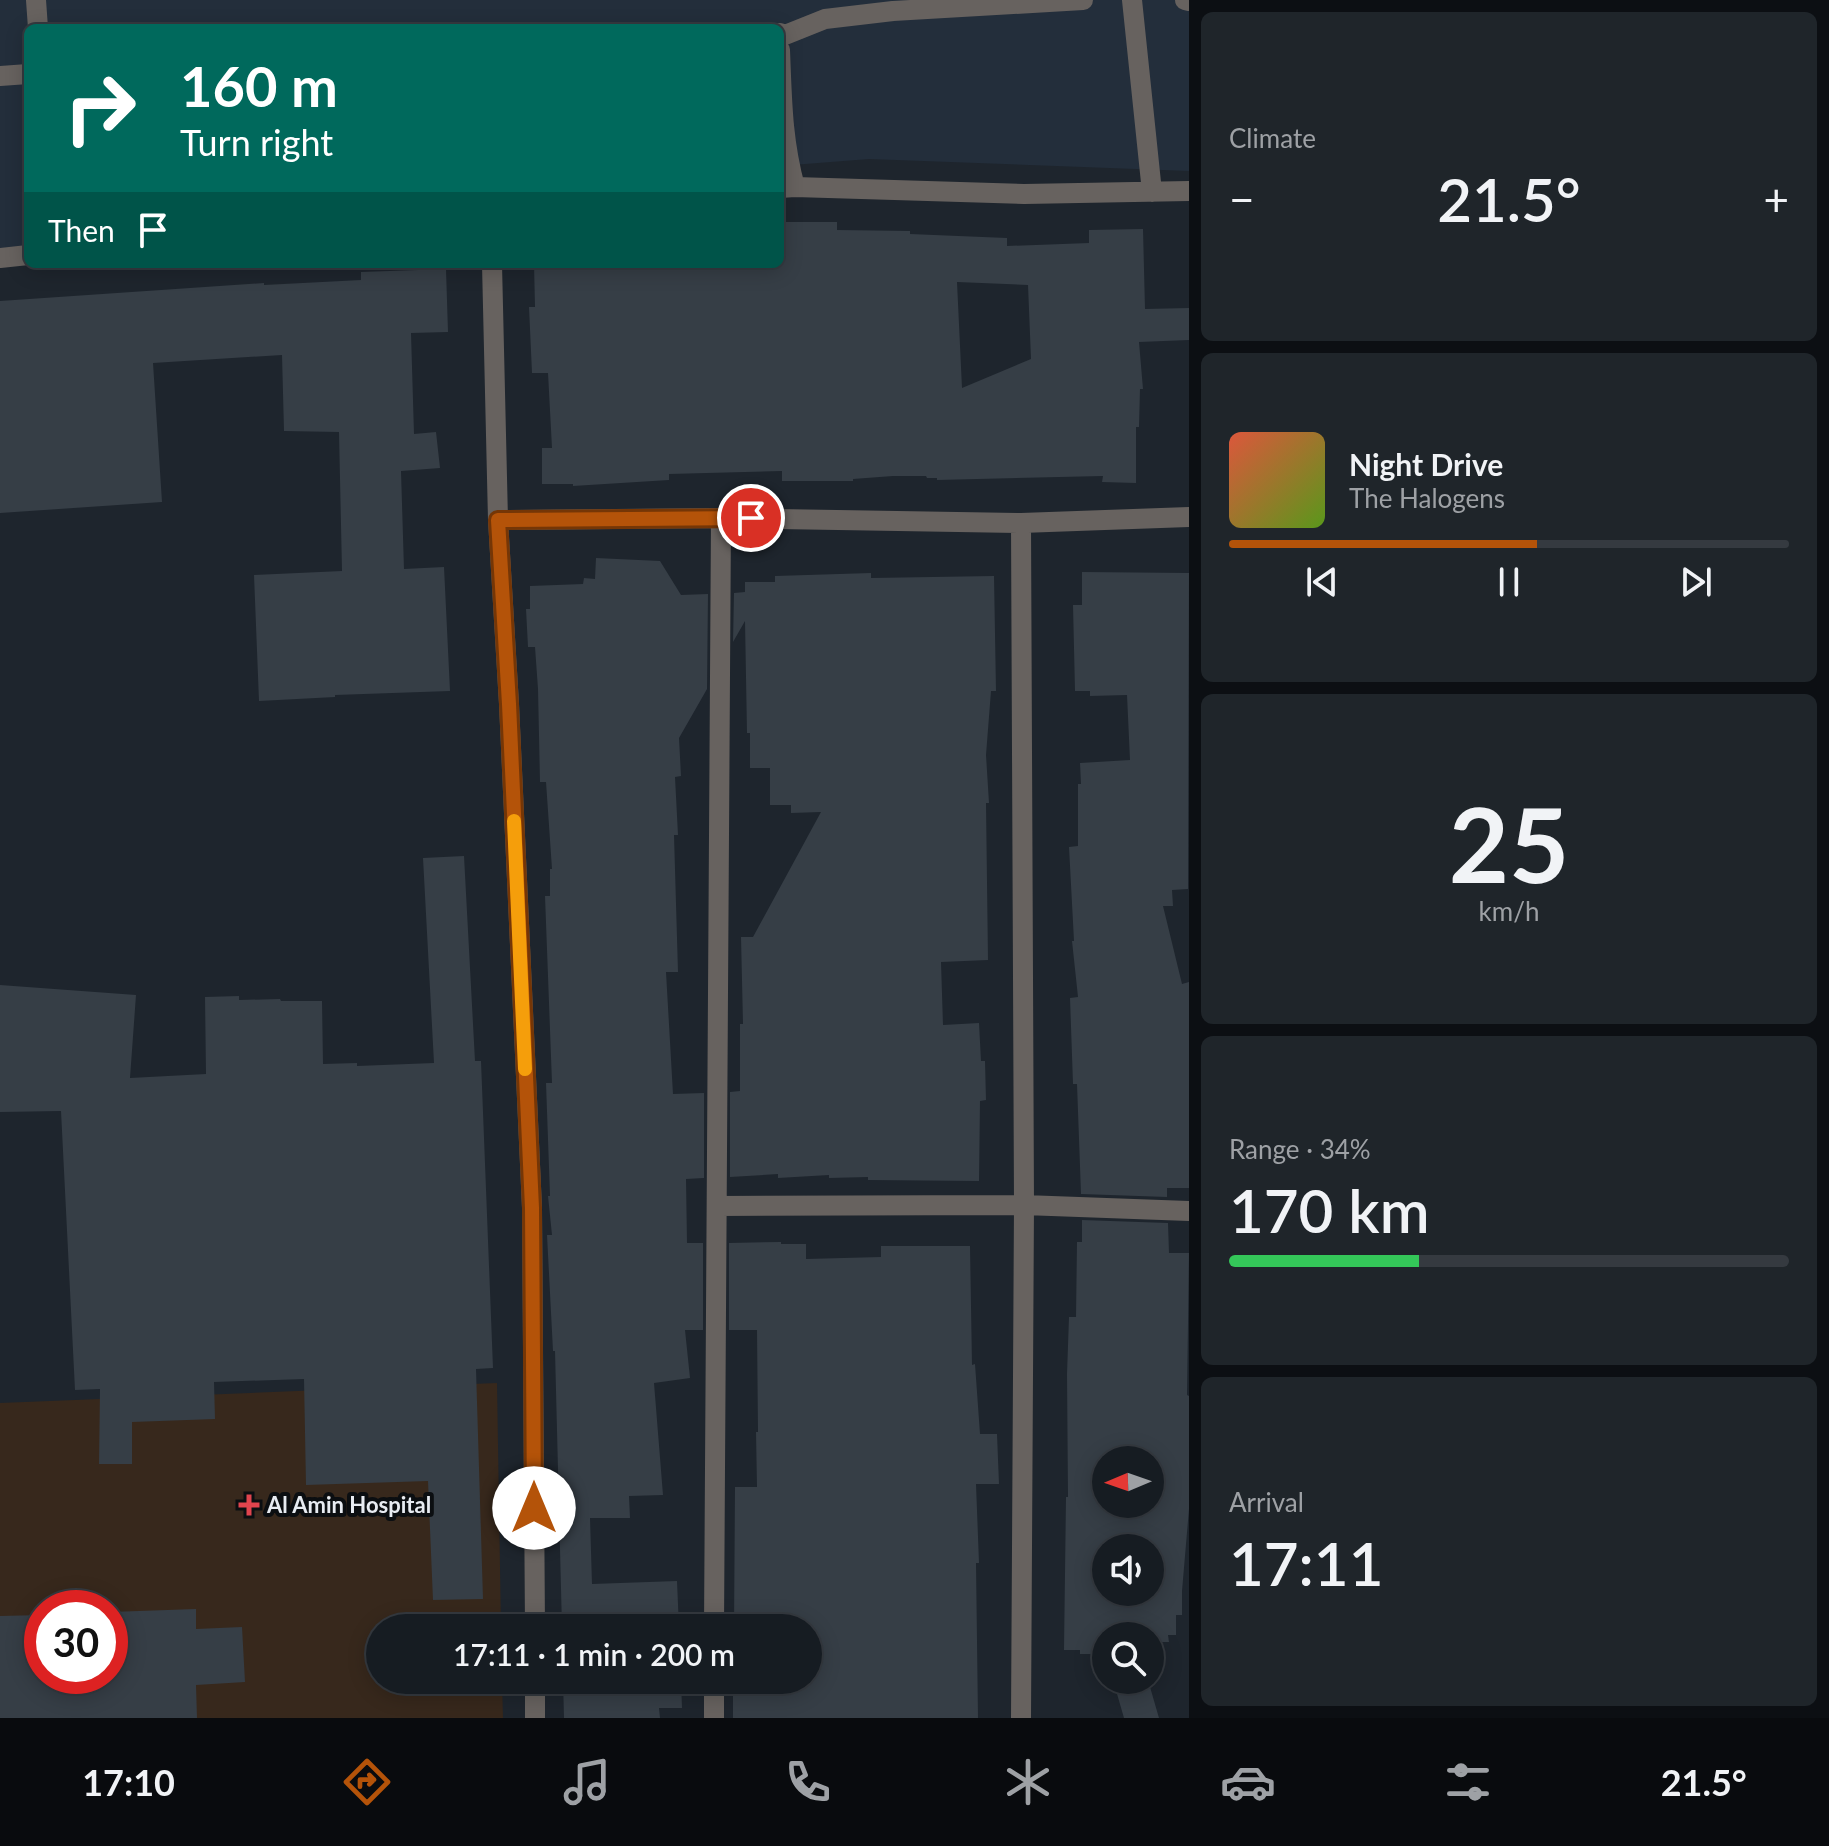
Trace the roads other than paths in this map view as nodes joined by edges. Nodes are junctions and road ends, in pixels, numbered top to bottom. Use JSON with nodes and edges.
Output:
{"nodes":[{"id":1,"x":36,"y":0,"type":"edge"},
{"id":2,"x":1083,"y":0,"type":"edge"},
{"id":3,"x":1132,"y":0,"type":"edge"},
{"id":4,"x":38,"y":24,"type":"edge"},
{"id":5,"x":784,"y":35,"type":"edge"},
{"id":6,"x":24,"y":74,"type":"edge"},
{"id":7,"x":0,"y":76,"type":"edge"},
{"id":8,"x":784,"y":126,"type":"edge"},
{"id":9,"x":788,"y":187,"type":"edge"},
{"id":10,"x":1189,"y":191,"type":"edge"},
{"id":11,"x":1152,"y":192,"type":"junction"},
{"id":12,"x":24,"y":255,"type":"edge"},
{"id":13,"x":0,"y":258,"type":"edge"},
{"id":14,"x":492,"y":268,"type":"edge"},
{"id":15,"x":1189,"y":517,"type":"edge"},
{"id":16,"x":721,"y":518,"type":"junction"},
{"id":17,"x":498,"y":520,"type":"junction"},
{"id":18,"x":1021,"y":523,"type":"junction"},
{"id":19,"x":1024,"y":1205,"type":"junction"},
{"id":20,"x":717,"y":1206,"type":"junction"},
{"id":21,"x":1189,"y":1211,"type":"edge"},
{"id":22,"x":535,"y":1614,"type":"edge"},
{"id":23,"x":714,"y":1614,"type":"edge"},
{"id":24,"x":535,"y":1694,"type":"edge"},
{"id":25,"x":714,"y":1694,"type":"edge"},
{"id":26,"x":535,"y":1718,"type":"edge"},
{"id":27,"x":714,"y":1718,"type":"edge"},
{"id":28,"x":1021,"y":1718,"type":"edge"}],
"edges":[{"from":1,"to":4,"type":"street"},
{"from":2,"to":5,"type":"street"},
{"from":3,"to":11,"type":"street"},
{"from":6,"to":7,"type":"street"},
{"from":8,"to":9,"type":"street"},
{"from":9,"to":11,"type":"street"},
{"from":10,"to":11,"type":"street"},
{"from":12,"to":13,"type":"street"},
{"from":14,"to":17,"type":"street"},
{"from":15,"to":18,"type":"street"},
{"from":16,"to":17,"type":"street"},
{"from":16,"to":18,"type":"street"},
{"from":16,"to":20,"type":"street"},
{"from":17,"to":22,"type":"street"},
{"from":18,"to":19,"type":"street"},
{"from":19,"to":20,"type":"street"},
{"from":19,"to":21,"type":"street"},
{"from":19,"to":28,"type":"street"},
{"from":20,"to":23,"type":"street"},
{"from":24,"to":26,"type":"street"},
{"from":25,"to":27,"type":"street"}]}
